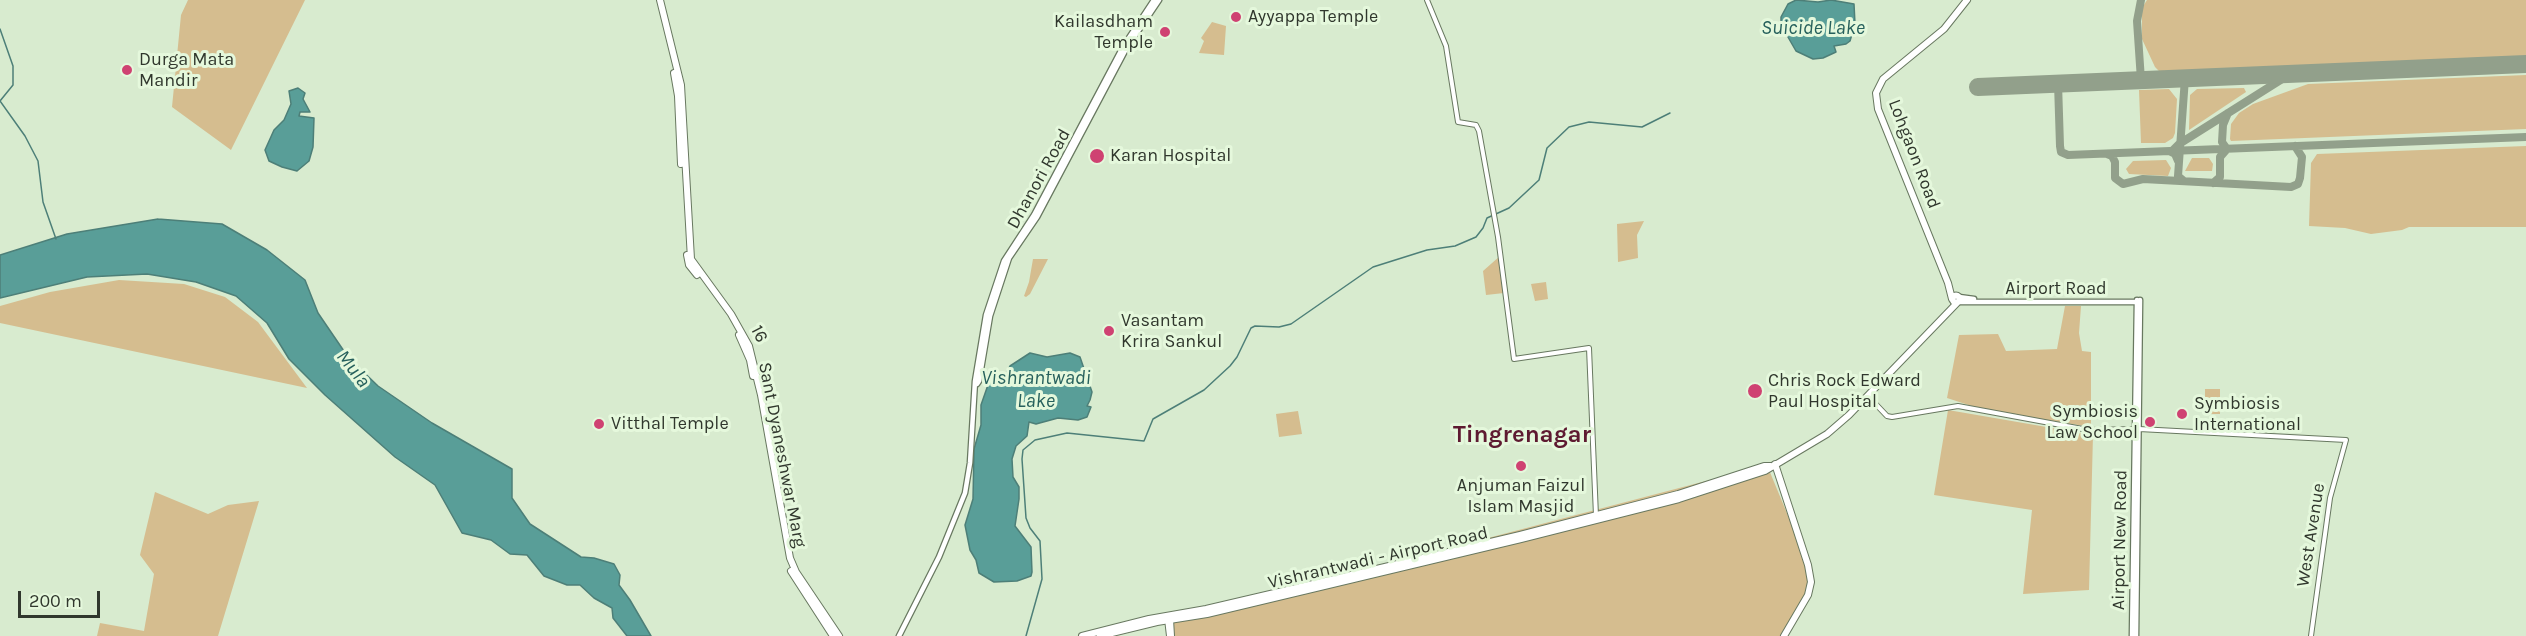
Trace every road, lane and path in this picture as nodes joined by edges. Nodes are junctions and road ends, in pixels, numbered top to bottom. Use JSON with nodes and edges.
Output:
{"nodes":[{"id":1,"x":658,"y":0,"type":"edge"},
{"id":2,"x":1156,"y":0,"type":"edge"},
{"id":3,"x":1427,"y":0,"type":"edge"},
{"id":4,"x":1967,"y":0,"type":"edge"},
{"id":5,"x":1956,"y":300,"type":"junction"},
{"id":6,"x":2139,"y":302,"type":"junction"},
{"id":7,"x":1868,"y":396,"type":"junction"},
{"id":8,"x":2137,"y":429,"type":"junction"},
{"id":9,"x":1773,"y":465,"type":"junction"},
{"id":10,"x":1596,"y":517,"type":"junction"},
{"id":11,"x":785,"y":543,"type":"junction"},
{"id":12,"x":1169,"y":617,"type":"junction"},
{"id":13,"x":833,"y":636,"type":"edge"},
{"id":14,"x":839,"y":636,"type":"edge"},
{"id":15,"x":900,"y":636,"type":"edge"},
{"id":16,"x":1082,"y":636,"type":"edge"},
{"id":17,"x":1100,"y":636,"type":"edge"},
{"id":18,"x":1170,"y":636,"type":"edge"},
{"id":19,"x":1784,"y":636,"type":"edge"},
{"id":20,"x":2134,"y":636,"type":"edge"},
{"id":21,"x":2311,"y":636,"type":"edge"}],
"edges":[{"from":1,"to":11,"type":"main road","name":"16"},
{"from":2,"to":15,"type":"main road","name":"Dhanori Road"},
{"from":3,"to":10,"type":"street"},
{"from":4,"to":5,"type":"main road","name":"Lohgaon Road"},
{"from":5,"to":6,"type":"main road"},
{"from":5,"to":6,"type":"main road","name":"Airport Road"},
{"from":5,"to":7,"type":"main road","name":"Vishrantwadi - Airport Road"},
{"from":6,"to":8,"type":"main road","name":"Airport New Road"},
{"from":7,"to":8,"type":"street"},
{"from":7,"to":9,"type":"main road","name":"Vishrantwadi - Airport Road"},
{"from":8,"to":20,"type":"main road","name":"Airport New Road"},
{"from":8,"to":21,"type":"street","name":"West Avenue"},
{"from":9,"to":10,"type":"main road","name":"Vishrantwadi - Airport Road"},
{"from":9,"to":19,"type":"main road"},
{"from":10,"to":12,"type":"main road","name":"Vishrantwadi - Airport Road"},
{"from":11,"to":13,"type":"main road","name":"Sant Dyaneshwar Marg"},
{"from":11,"to":14,"type":"main road","name":"16"},
{"from":12,"to":16,"type":"main road","name":"Vishrantwadi - Airport Road"},
{"from":12,"to":17,"type":"main road","name":"Vishrantwadi - Airport Road"},
{"from":12,"to":18,"type":"street"}]}
